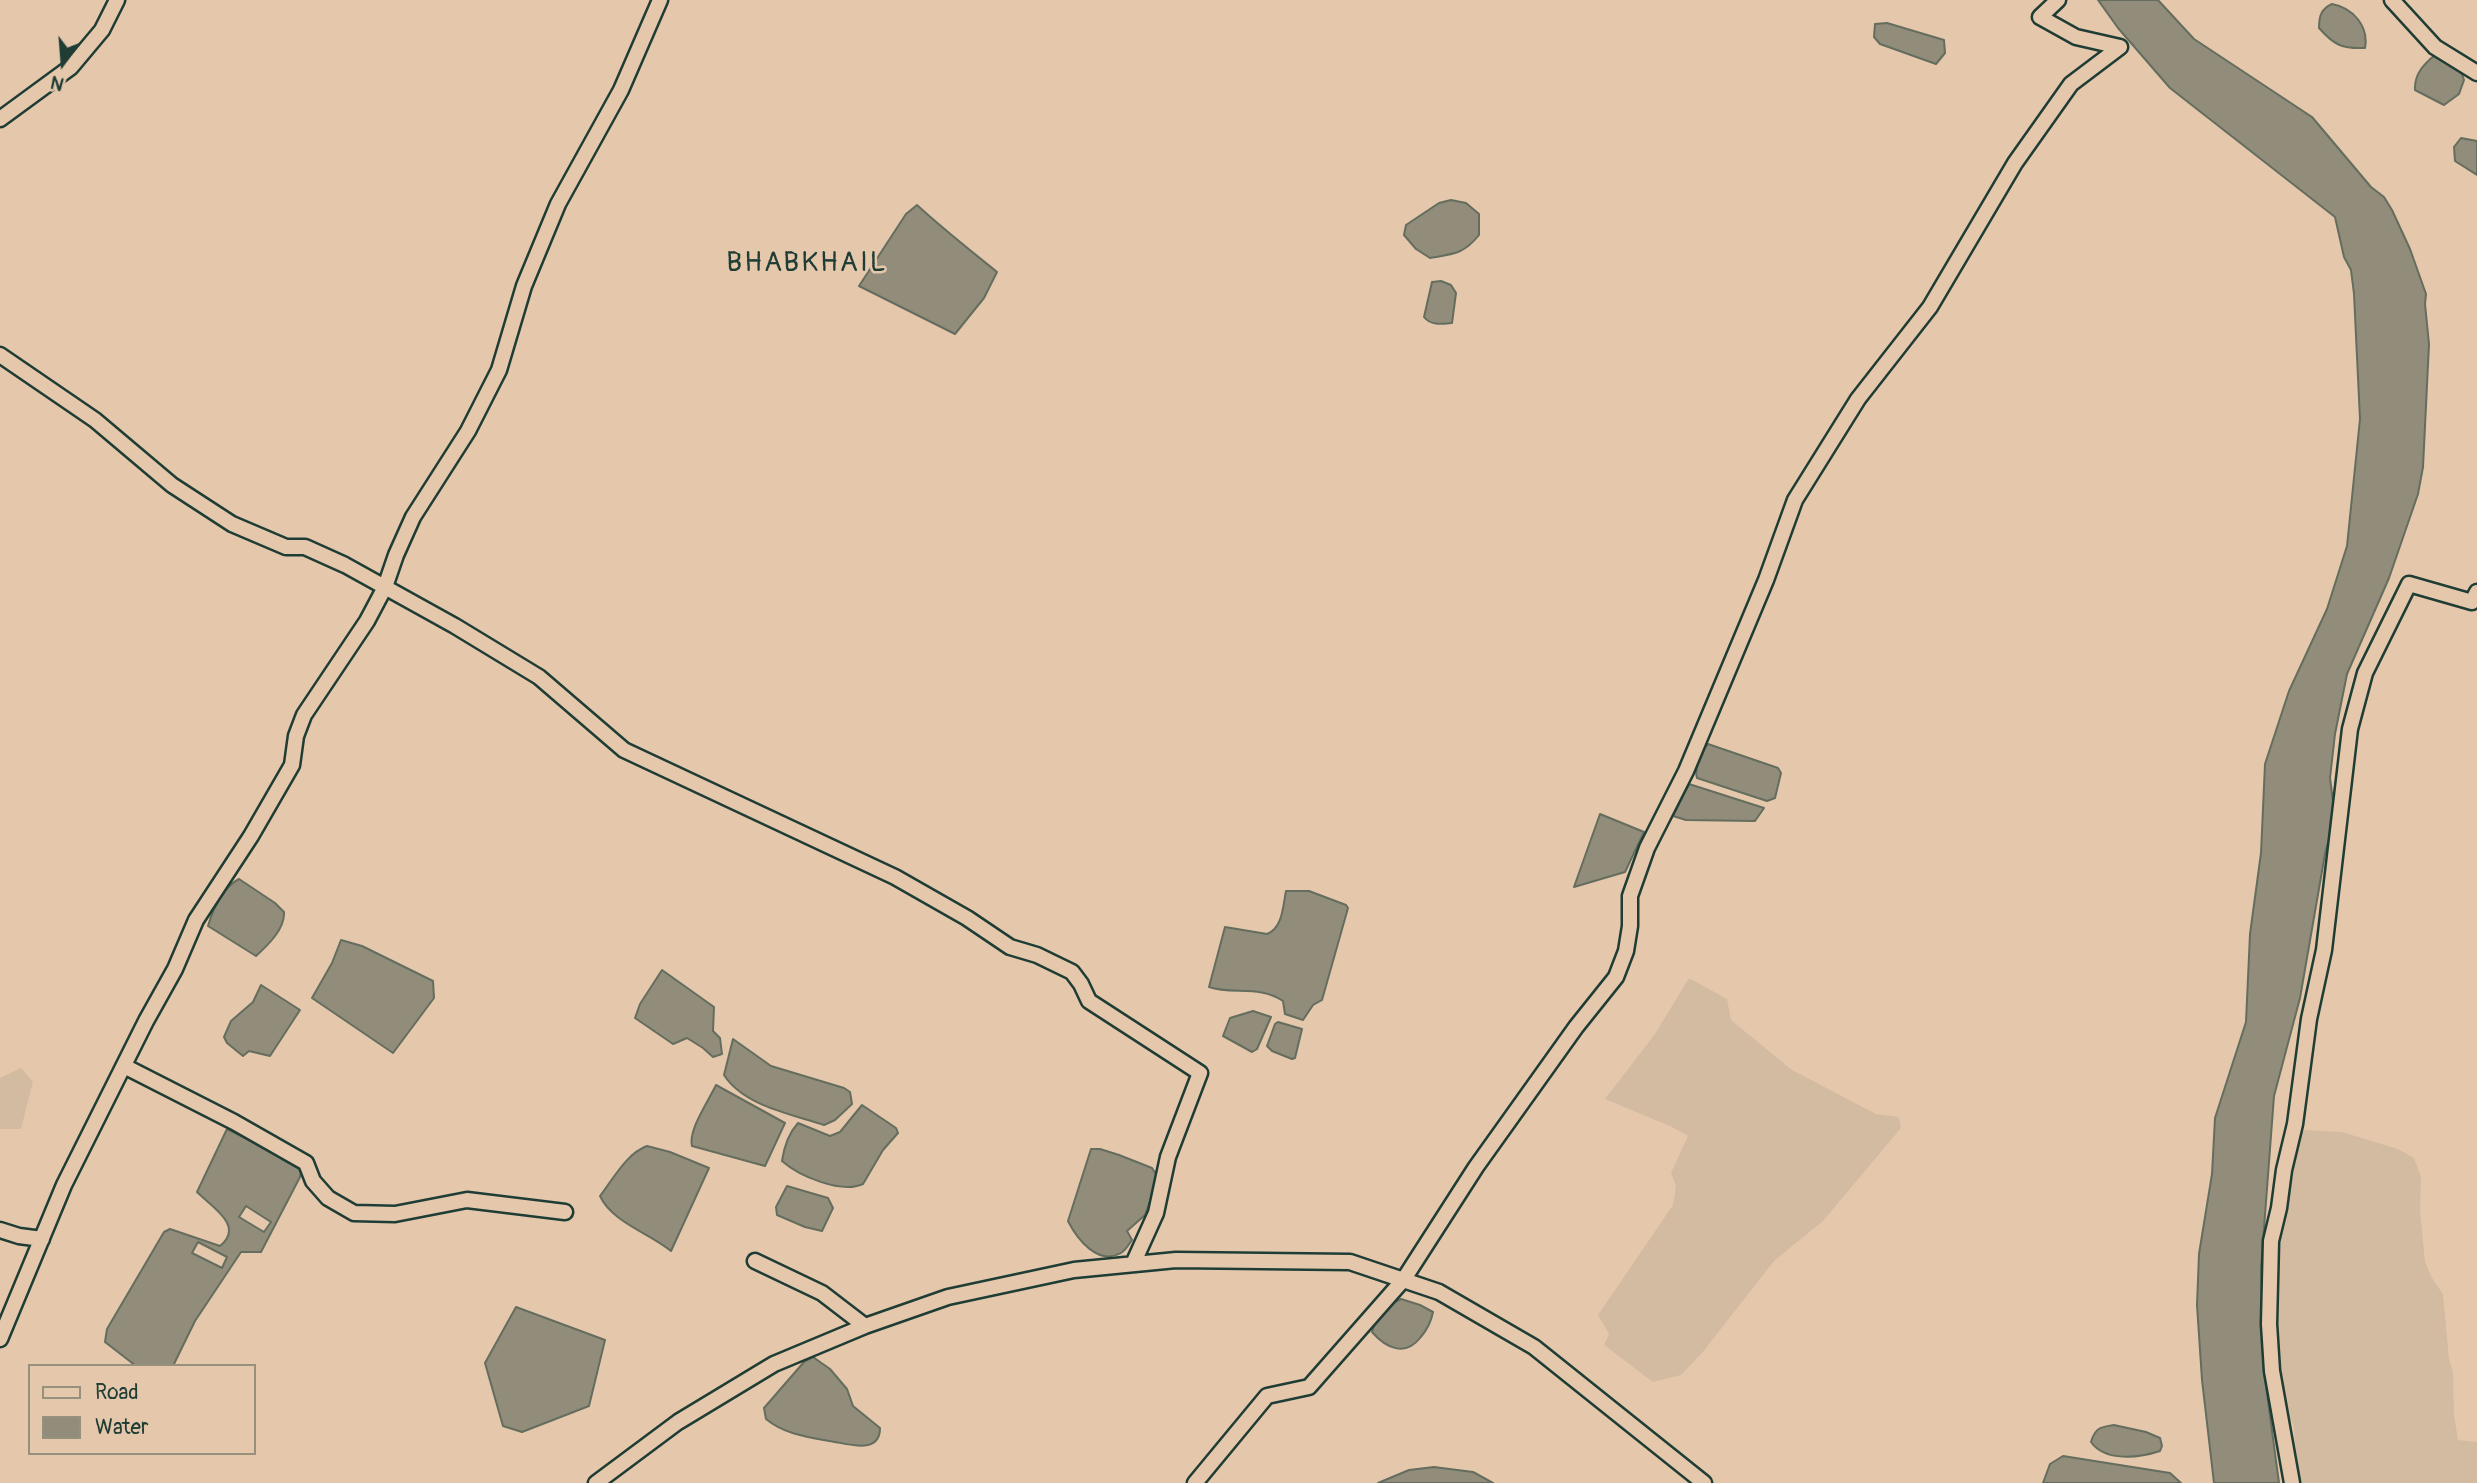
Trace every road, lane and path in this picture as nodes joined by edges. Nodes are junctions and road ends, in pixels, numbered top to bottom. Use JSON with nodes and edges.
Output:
{"nodes":[{"id":1,"x":117,"y":0,"type":"edge"},
{"id":2,"x":660,"y":0,"type":"edge"},
{"id":3,"x":2058,"y":0,"type":"edge"},
{"id":4,"x":2392,"y":0,"type":"edge"},
{"id":5,"x":2477,"y":72,"type":"edge"},
{"id":6,"x":0,"y":119,"type":"edge"},
{"id":7,"x":0,"y":355,"type":"edge"},
{"id":8,"x":386,"y":587,"type":"junction"},
{"id":9,"x":2477,"y":592,"type":"edge"},
{"id":10,"x":124,"y":1066,"type":"junction"},
{"id":11,"x":565,"y":1212,"type":"dead end"},
{"id":12,"x":0,"y":1230,"type":"edge"},
{"id":13,"x":42,"y":1239,"type":"junction"},
{"id":14,"x":755,"y":1261,"type":"dead end"},
{"id":15,"x":1133,"y":1264,"type":"junction"},
{"id":16,"x":1404,"y":1279,"type":"junction"},
{"id":17,"x":865,"y":1326,"type":"junction"},
{"id":18,"x":0,"y":1339,"type":"edge"},
{"id":19,"x":596,"y":1483,"type":"edge"},
{"id":20,"x":1195,"y":1483,"type":"edge"},
{"id":21,"x":1704,"y":1483,"type":"edge"},
{"id":22,"x":2292,"y":1483,"type":"edge"}],
"edges":[{"from":1,"to":6,"type":"street"},
{"from":2,"to":8,"type":"street"},
{"from":3,"to":16,"type":"street"},
{"from":4,"to":5,"type":"street"},
{"from":7,"to":8,"type":"street"},
{"from":8,"to":10,"type":"street"},
{"from":8,"to":15,"type":"street"},
{"from":9,"to":22,"type":"street"},
{"from":10,"to":11,"type":"street"},
{"from":10,"to":13,"type":"street"},
{"from":12,"to":13,"type":"street"},
{"from":13,"to":18,"type":"street"},
{"from":14,"to":17,"type":"street"},
{"from":15,"to":16,"type":"street"},
{"from":15,"to":17,"type":"street"},
{"from":16,"to":20,"type":"street"},
{"from":16,"to":21,"type":"street"},
{"from":17,"to":19,"type":"street"}]}
